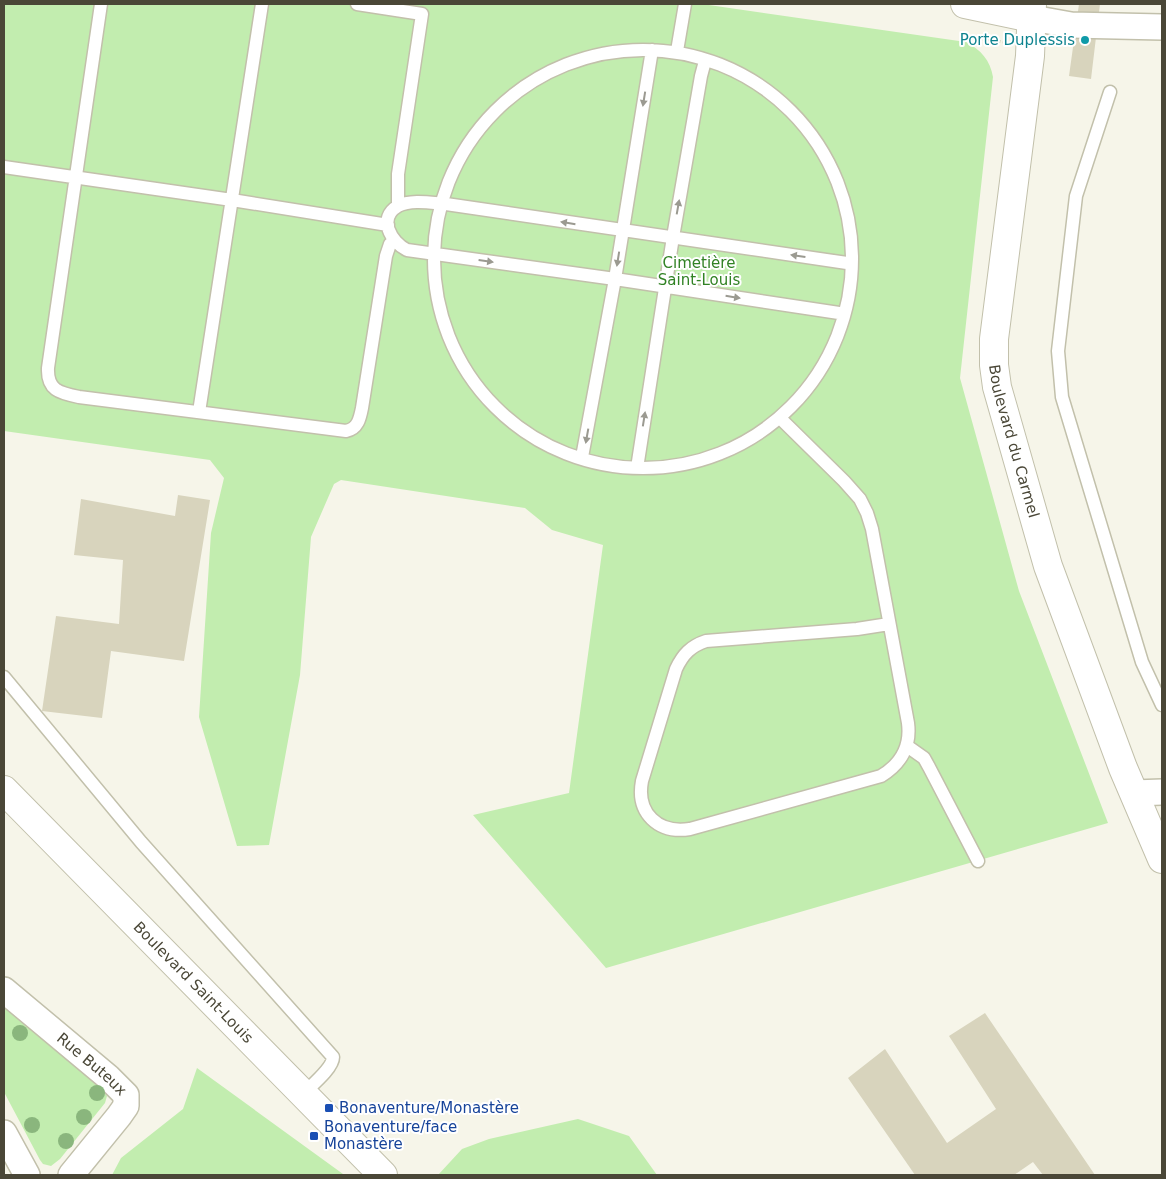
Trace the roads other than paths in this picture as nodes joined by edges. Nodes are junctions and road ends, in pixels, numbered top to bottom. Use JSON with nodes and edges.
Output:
{"nodes":[{"id":1,"x":101,"y":4,"type":"edge"},
{"id":2,"x":262,"y":4,"type":"edge"},
{"id":3,"x":356,"y":4,"type":"edge"},
{"id":4,"x":685,"y":4,"type":"edge"},
{"id":5,"x":964,"y":4,"type":"edge"},
{"id":6,"x":1032,"y":11,"type":"edge"},
{"id":7,"x":1162,"y":27,"type":"edge"},
{"id":8,"x":652,"y":50,"type":"junction"},
{"id":9,"x":677,"y":51,"type":"junction"},
{"id":10,"x":704,"y":60,"type":"junction"},
{"id":11,"x":1110,"y":92,"type":"dead end"},
{"id":12,"x":4,"y":167,"type":"edge"},
{"id":13,"x":76,"y":177,"type":"junction"},
{"id":14,"x":232,"y":200,"type":"junction"},
{"id":15,"x":446,"y":204,"type":"junction"},
{"id":16,"x":398,"y":206,"type":"junction"},
{"id":17,"x":388,"y":225,"type":"junction"},
{"id":18,"x":622,"y":231,"type":"junction"},
{"id":19,"x":673,"y":237,"type":"junction"},
{"id":20,"x":394,"y":241,"type":"junction"},
{"id":21,"x":438,"y":255,"type":"junction"},
{"id":22,"x":846,"y":263,"type":"junction"},
{"id":23,"x":615,"y":279,"type":"junction"},
{"id":24,"x":665,"y":287,"type":"junction"},
{"id":25,"x":839,"y":313,"type":"junction"},
{"id":26,"x":199,"y":412,"type":"junction"},
{"id":27,"x":783,"y":421,"type":"junction"},
{"id":28,"x":582,"y":457,"type":"junction"},
{"id":29,"x":637,"y":468,"type":"junction"},
{"id":30,"x":890,"y":624,"type":"junction"},
{"id":31,"x":4,"y":677,"type":"edge"},
{"id":32,"x":1162,"y":705,"type":"edge"},
{"id":33,"x":907,"y":746,"type":"junction"},
{"id":34,"x":4,"y":790,"type":"edge"},
{"id":35,"x":1162,"y":792,"type":"edge"},
{"id":36,"x":1134,"y":793,"type":"junction"},
{"id":37,"x":1162,"y":859,"type":"edge"},
{"id":38,"x":978,"y":861,"type":"dead end"},
{"id":39,"x":4,"y":990,"type":"edge"},
{"id":40,"x":304,"y":1093,"type":"junction"},
{"id":41,"x":4,"y":1132,"type":"edge"},
{"id":42,"x":27,"y":1175,"type":"edge"},
{"id":43,"x":71,"y":1175,"type":"edge"},
{"id":44,"x":383,"y":1175,"type":"edge"}],
"edges":[{"from":1,"to":13,"type":"lane"},
{"from":2,"to":14,"type":"lane"},
{"from":3,"to":16,"type":"lane"},
{"from":4,"to":9,"type":"lane"},
{"from":5,"to":6,"type":"street"},
{"from":6,"to":7,"type":"street"},
{"from":6,"to":36,"type":"street","name":"Boulevard du Carmel"},
{"from":8,"to":9,"type":"lane"},
{"from":8,"to":15,"type":"lane"},
{"from":8,"to":18,"type":"lane","one_way":true},
{"from":9,"to":10,"type":"lane"},
{"from":19,"to":10,"type":"lane","one_way":true},
{"from":10,"to":22,"type":"lane"},
{"from":11,"to":32,"type":"lane"},
{"from":12,"to":13,"type":"lane"},
{"from":13,"to":14,"type":"lane"},
{"from":13,"to":26,"type":"lane"},
{"from":14,"to":17,"type":"lane"},
{"from":14,"to":26,"type":"lane"},
{"from":15,"to":16,"type":"lane"},
{"from":18,"to":15,"type":"lane","one_way":true},
{"from":15,"to":21,"type":"lane"},
{"from":16,"to":17,"type":"lane"},
{"from":17,"to":20,"type":"lane"},
{"from":18,"to":19,"type":"lane"},
{"from":18,"to":23,"type":"lane","one_way":true},
{"from":22,"to":19,"type":"lane","one_way":true},
{"from":19,"to":24,"type":"lane"},
{"from":20,"to":21,"type":"lane"},
{"from":20,"to":26,"type":"lane"},
{"from":21,"to":23,"type":"lane","one_way":true},
{"from":21,"to":28,"type":"lane"},
{"from":22,"to":25,"type":"lane"},
{"from":23,"to":24,"type":"lane"},
{"from":23,"to":28,"type":"lane","one_way":true},
{"from":24,"to":25,"type":"lane","one_way":true},
{"from":29,"to":24,"type":"lane","one_way":true},
{"from":25,"to":27,"type":"lane"},
{"from":27,"to":29,"type":"lane"},
{"from":27,"to":30,"type":"lane"},
{"from":28,"to":29,"type":"lane"},
{"from":30,"to":33,"type":"lane"},
{"from":30,"to":33,"type":"lane"},
{"from":31,"to":40,"type":"lane"},
{"from":33,"to":38,"type":"lane"},
{"from":34,"to":40,"type":"street","name":"Boulevard Saint-Louis"},
{"from":35,"to":36,"type":"street"},
{"from":36,"to":37,"type":"street","name":"Boulevard du Carmel"},
{"from":39,"to":43,"type":"street","name":"Rue Buteux"},
{"from":40,"to":44,"type":"street","name":"Boulevard Saint-Louis"},
{"from":41,"to":42,"type":"street"}]}
